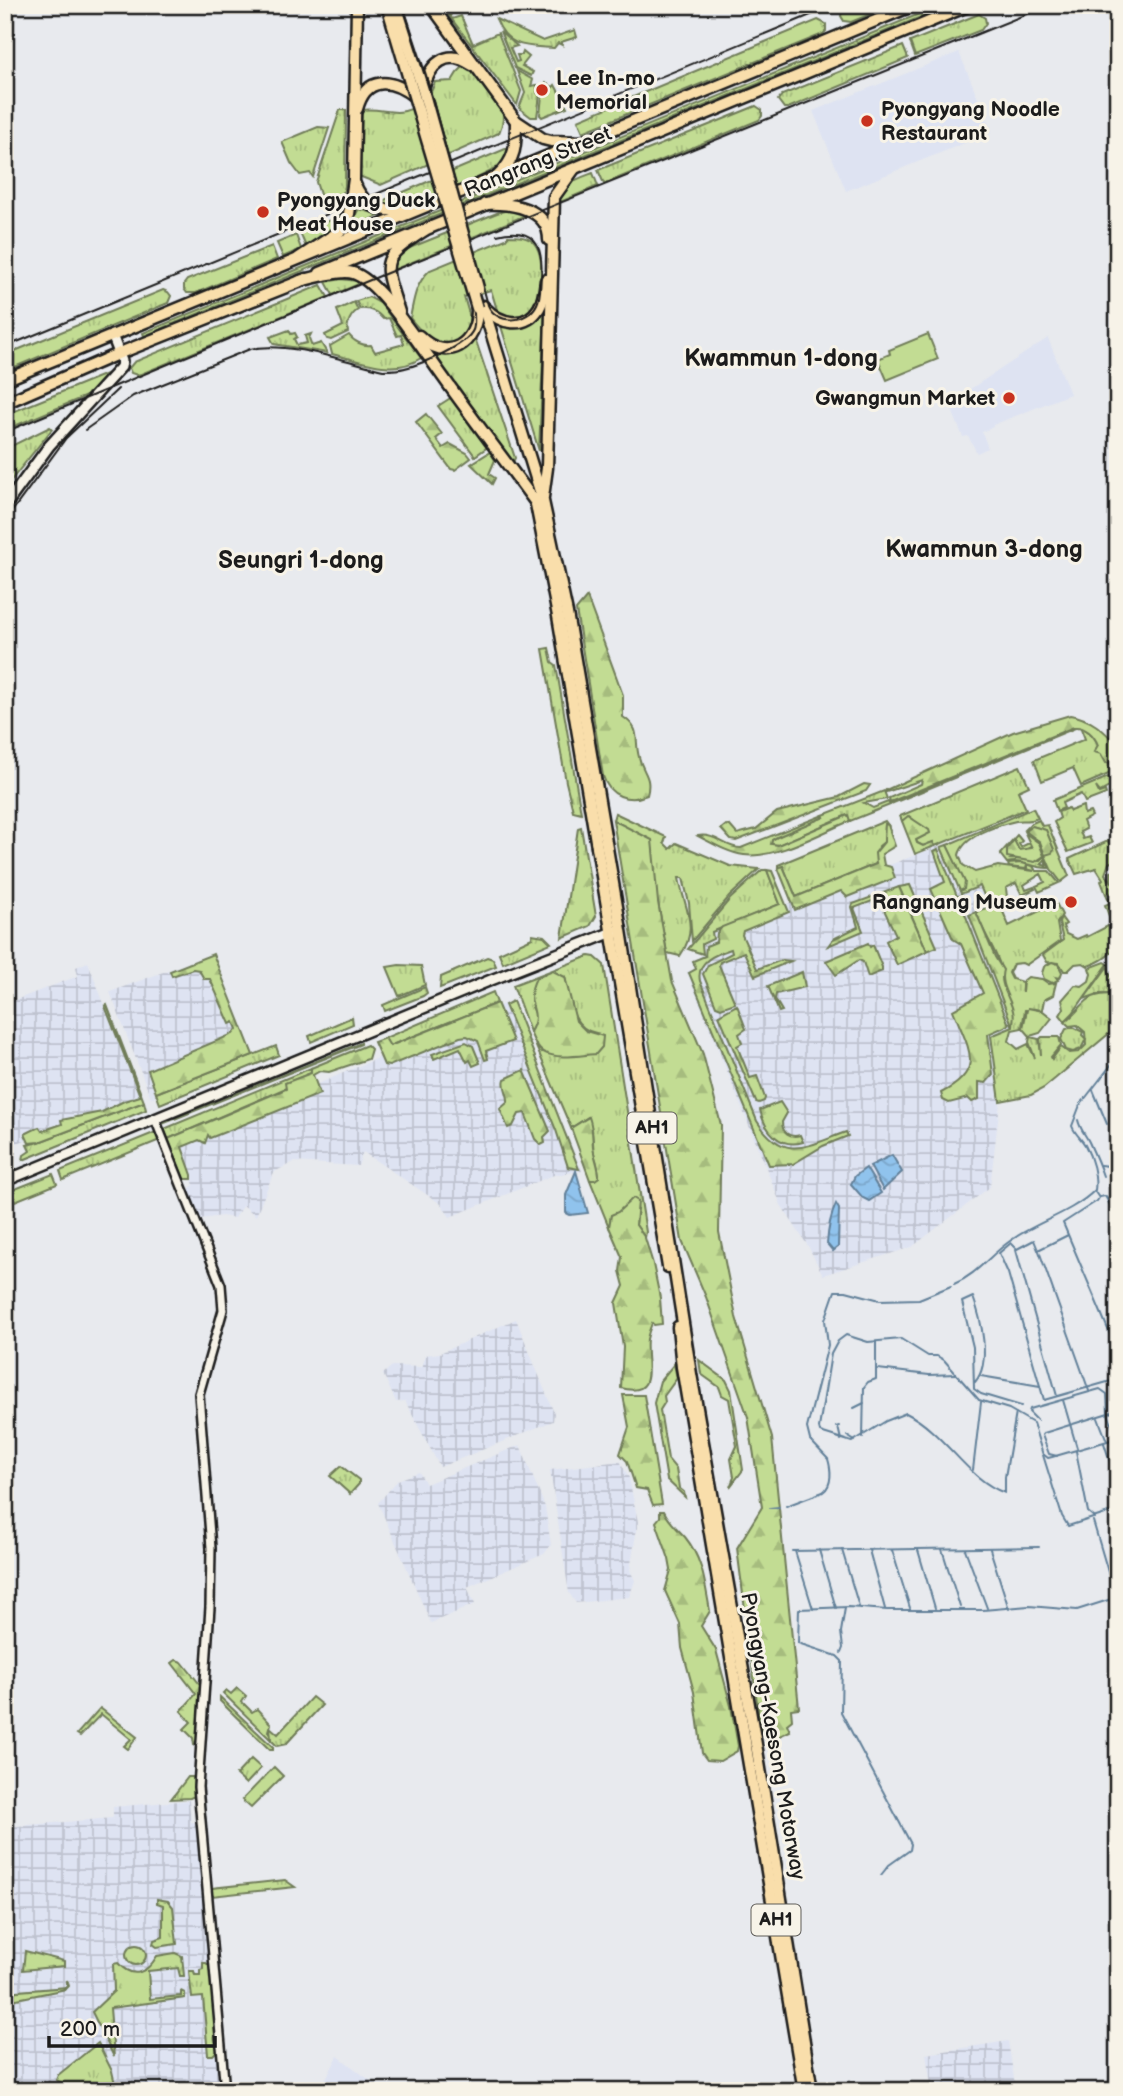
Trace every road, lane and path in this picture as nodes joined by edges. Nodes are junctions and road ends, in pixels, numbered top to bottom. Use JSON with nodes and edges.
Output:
{"nodes":[{"id":1,"x":357,"y":5,"type":"edge"},
{"id":2,"x":387,"y":5,"type":"edge"},
{"id":3,"x":396,"y":5,"type":"edge"},
{"id":4,"x":431,"y":5,"type":"edge"},
{"id":5,"x":914,"y":5,"type":"edge"},
{"id":6,"x":970,"y":5,"type":"edge"},
{"id":7,"x":481,"y":73,"type":"junction"},
{"id":8,"x":419,"y":94,"type":"junction"},
{"id":9,"x":355,"y":114,"type":"junction"},
{"id":10,"x":516,"y":121,"type":"junction"},
{"id":11,"x":581,"y":142,"type":"junction"},
{"id":12,"x":574,"y":169,"type":"junction"},
{"id":13,"x":498,"y":176,"type":"junction"},
{"id":14,"x":354,"y":179,"type":"junction"},
{"id":15,"x":485,"y":204,"type":"junction"},
{"id":16,"x":413,"y":211,"type":"junction"},
{"id":17,"x":425,"y":230,"type":"junction"},
{"id":18,"x":299,"y":258,"type":"junction"},
{"id":19,"x":300,"y":281,"type":"junction"},
{"id":20,"x":480,"y":307,"type":"junction"},
{"id":21,"x":400,"y":316,"type":"junction"},
{"id":22,"x":409,"y":326,"type":"junction"},
{"id":23,"x":112,"y":335,"type":"junction"},
{"id":24,"x":120,"y":353,"type":"junction"},
{"id":25,"x":5,"y":380,"type":"edge"},
{"id":26,"x":5,"y":403,"type":"edge"},
{"id":27,"x":539,"y":502,"type":"junction"},
{"id":28,"x":5,"y":506,"type":"edge"},
{"id":29,"x":616,"y":931,"type":"junction"},
{"id":30,"x":155,"y":1119,"type":"junction"},
{"id":31,"x":5,"y":1181,"type":"edge"},
{"id":32,"x":697,"y":1429,"type":"junction"},
{"id":33,"x":225,"y":2091,"type":"edge"},
{"id":34,"x":804,"y":2091,"type":"edge"},
{"id":35,"x":811,"y":2091,"type":"edge"}],
"edges":[{"from":1,"to":9,"type":"main road"},
{"from":2,"to":8,"type":"main road","bridge":true},
{"from":3,"to":8,"type":"main road","bridge":true},
{"from":4,"to":7,"type":"main road"},
{"from":5,"to":11,"type":"main road","name":"Rangrang Street"},
{"from":6,"to":12,"type":"main road","name":"Rangrang Street"},
{"from":7,"to":8,"type":"main road"},
{"from":7,"to":10,"type":"main road"},
{"from":8,"to":9,"type":"main road"},
{"from":8,"to":20,"type":"main road","bridge":true},
{"from":9,"to":14,"type":"main road"},
{"from":10,"to":11,"type":"main road"},
{"from":10,"to":13,"type":"main road"},
{"from":11,"to":13,"type":"main road","name":"Rangrang Street"},
{"from":12,"to":15,"type":"main road","name":"Rangrang Street"},
{"from":12,"to":27,"type":"main road"},
{"from":13,"to":16,"type":"main road","name":"Rangrang Street"},
{"from":14,"to":16,"type":"main road"},
{"from":14,"to":18,"type":"main road"},
{"from":15,"to":17,"type":"main road","name":"Rangrang Street"},
{"from":15,"to":20,"type":"main road"},
{"from":16,"to":18,"type":"main road","name":"Rangrang Street"},
{"from":17,"to":19,"type":"main road","name":"Rangrang Street"},
{"from":17,"to":21,"type":"main road"},
{"from":18,"to":23,"type":"main road","name":"Rangrang Street"},
{"from":19,"to":21,"type":"main road"},
{"from":19,"to":24,"type":"main road","name":"Rangrang Street"},
{"from":20,"to":22,"type":"main road"},
{"from":20,"to":27,"type":"main road"},
{"from":21,"to":22,"type":"main road"},
{"from":22,"to":27,"type":"main road"},
{"from":23,"to":24,"type":"main road"},
{"from":23,"to":25,"type":"main road","name":"Rangrang Street"},
{"from":24,"to":26,"type":"main road","name":"Rangrang Street"},
{"from":24,"to":28,"type":"main road"},
{"from":27,"to":29,"type":"main road"},
{"from":29,"to":30,"type":"main road"},
{"from":29,"to":32,"type":"main road","number":"AH1"},
{"from":30,"to":31,"type":"main road"},
{"from":30,"to":33,"type":"street"},
{"from":32,"to":34,"type":"main road","name":"Pyongyang-Kaesong Motorway","number":"AH1"},
{"from":32,"to":35,"type":"main road","name":"Pyongyang-Kaesong Motorway","number":"AH1"}]}
